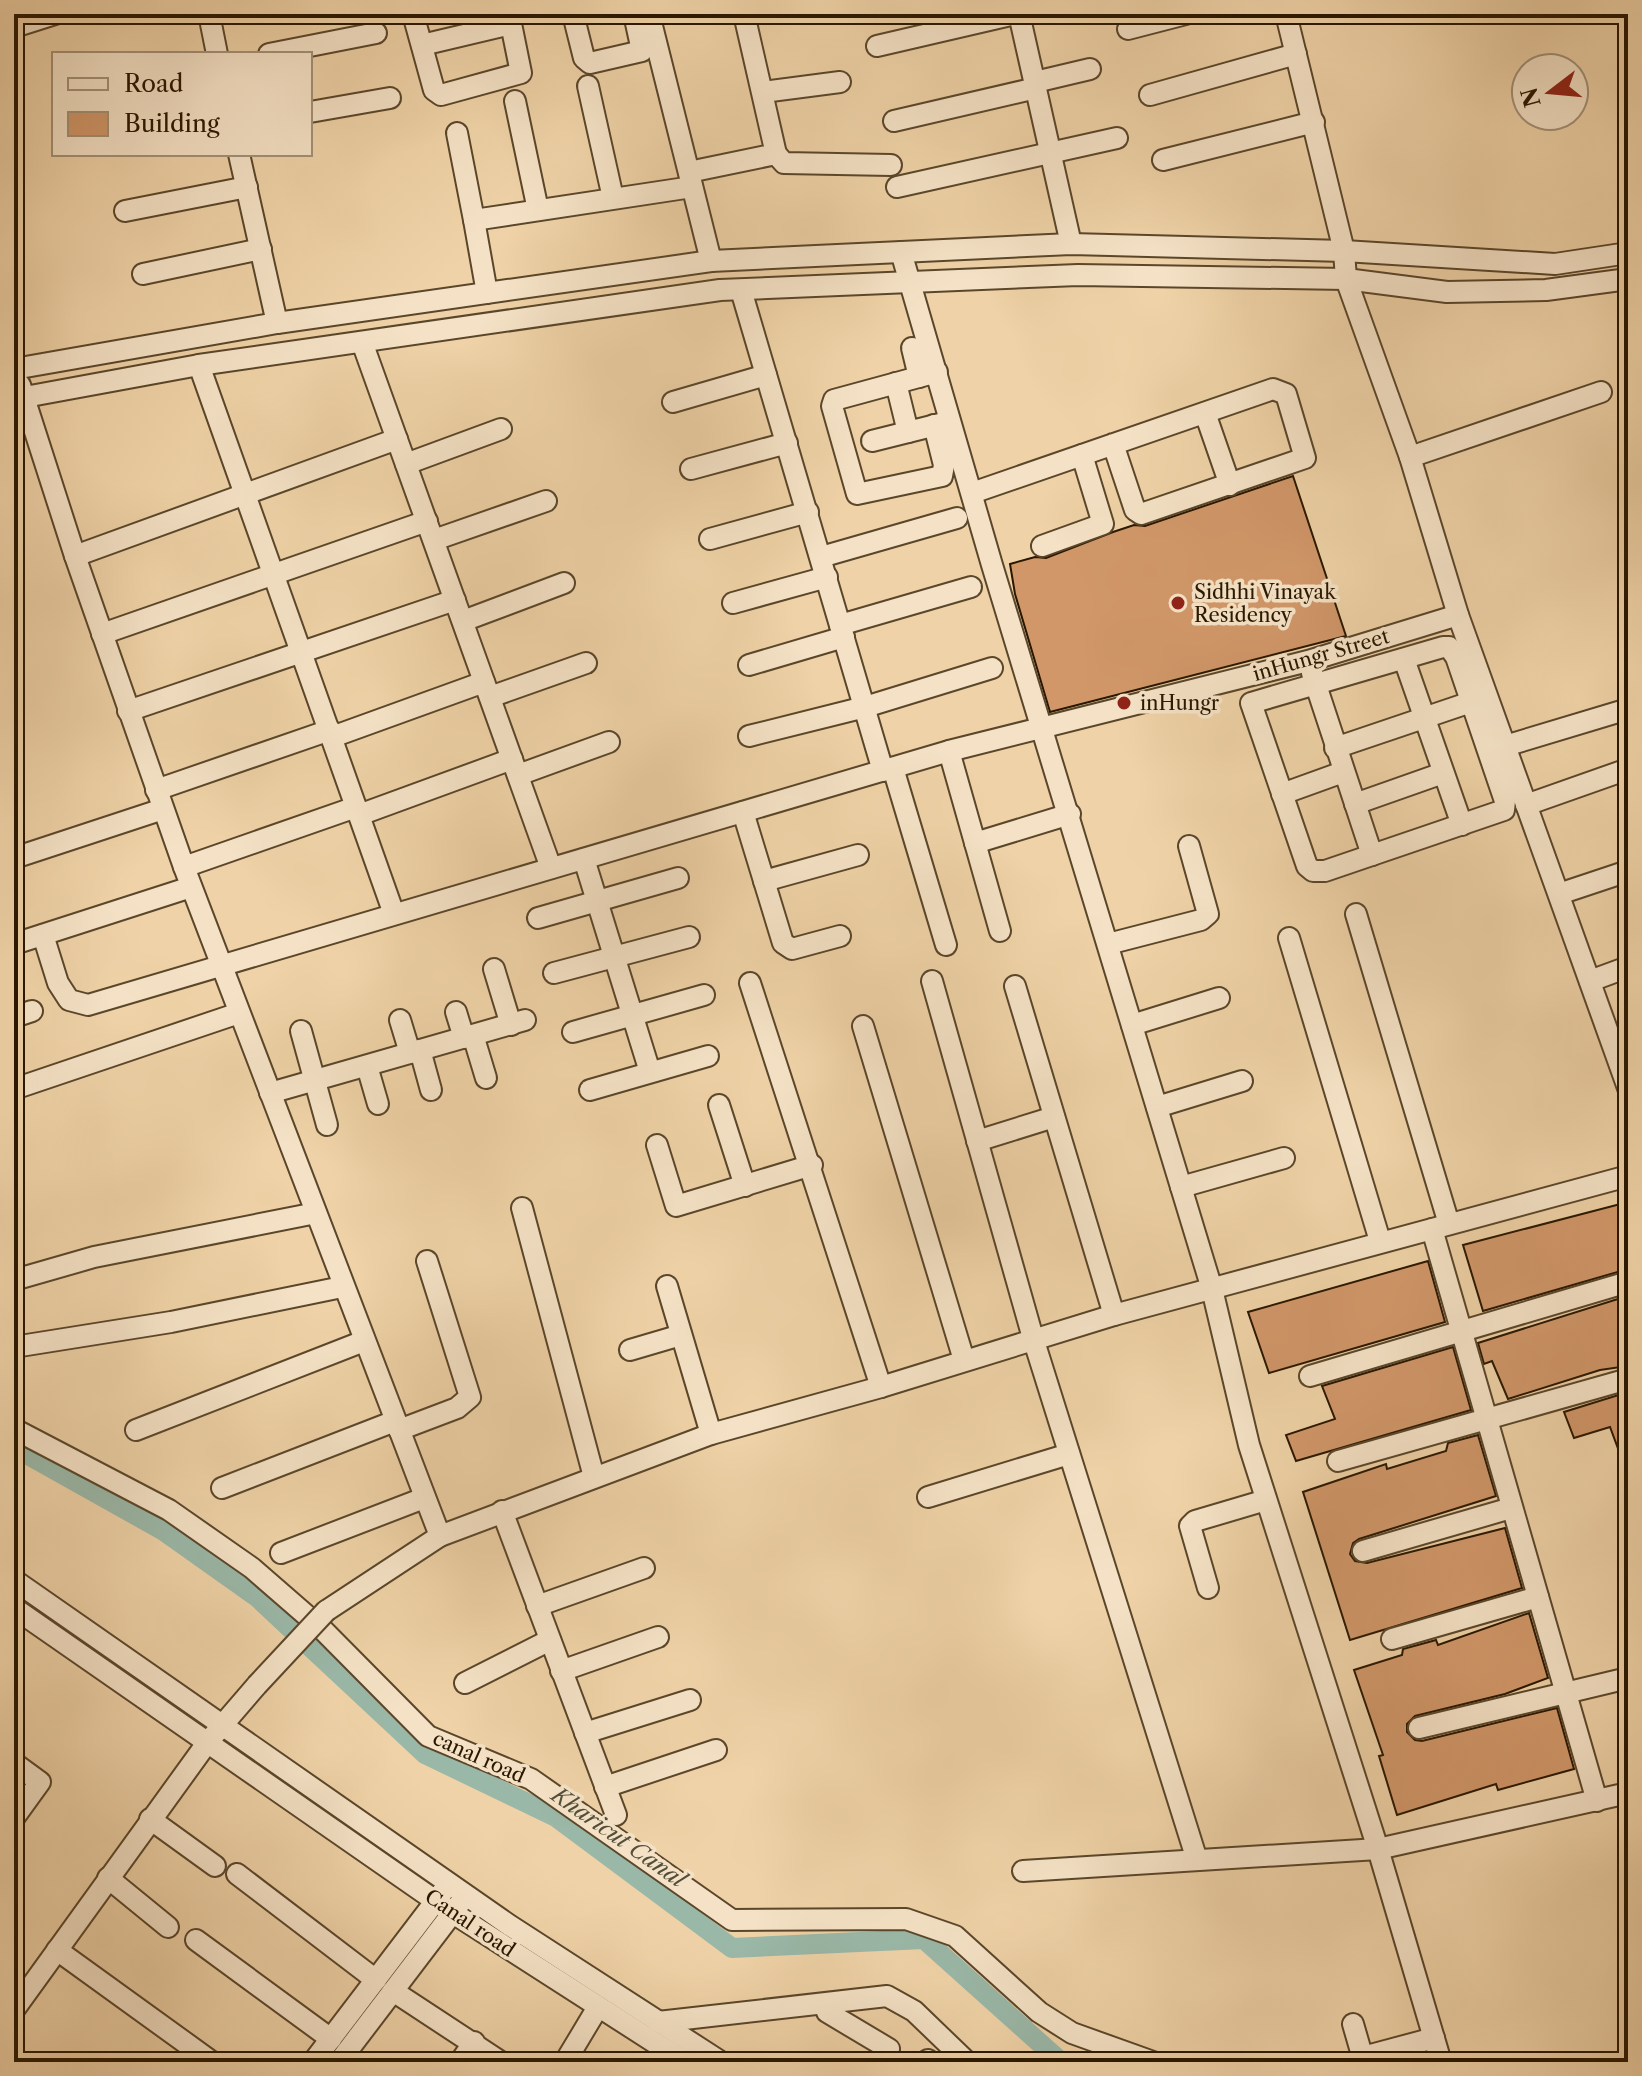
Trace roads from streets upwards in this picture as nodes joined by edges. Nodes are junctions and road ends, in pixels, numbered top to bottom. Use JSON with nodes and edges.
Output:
{"nodes":[{"id":1,"x":55,"y":14,"type":"edge"},
{"id":2,"x":209,"y":14,"type":"edge"},
{"id":3,"x":413,"y":14,"type":"edge"},
{"id":4,"x":573,"y":14,"type":"edge"},
{"id":5,"x":634,"y":14,"type":"edge"},
{"id":6,"x":649,"y":14,"type":"edge"},
{"id":7,"x":744,"y":14,"type":"edge"},
{"id":8,"x":1017,"y":14,"type":"edge"},
{"id":9,"x":1186,"y":14,"type":"edge"},
{"id":10,"x":1286,"y":14,"type":"edge"},
{"id":11,"x":510,"y":19,"type":"edge"},
{"id":12,"x":27,"y":21,"type":"edge"},
{"id":13,"x":1128,"y":29,"type":"dead end"},
{"id":14,"x":376,"y":33,"type":"dead end"},
{"id":15,"x":422,"y":45,"type":"junction"},
{"id":16,"x":877,"y":46,"type":"dead end"},
{"id":17,"x":217,"y":52,"type":"edge"},
{"id":18,"x":279,"y":52,"type":"edge"},
{"id":19,"x":1296,"y":54,"type":"junction"},
{"id":20,"x":1090,"y":69,"type":"dead end"},
{"id":21,"x":840,"y":82,"type":"dead end"},
{"id":22,"x":1035,"y":85,"type":"junction"},
{"id":23,"x":588,"y":86,"type":"dead end"},
{"id":24,"x":763,"y":92,"type":"junction"},
{"id":25,"x":1150,"y":95,"type":"dead end"},
{"id":26,"x":390,"y":98,"type":"dead end"},
{"id":27,"x":515,"y":101,"type":"dead end"},
{"id":28,"x":312,"y":112,"type":"edge"},
{"id":29,"x":894,"y":121,"type":"dead end"},
{"id":30,"x":1314,"y":122,"type":"junction"},
{"id":31,"x":457,"y":133,"type":"dead end"},
{"id":32,"x":1117,"y":138,"type":"dead end"},
{"id":33,"x":1051,"y":152,"type":"junction"},
{"id":34,"x":776,"y":154,"type":"junction"},
{"id":35,"x":239,"y":156,"type":"edge"},
{"id":36,"x":1163,"y":160,"type":"dead end"},
{"id":37,"x":891,"y":165,"type":"dead end"},
{"id":38,"x":691,"y":180,"type":"junction"},
{"id":39,"x":247,"y":187,"type":"junction"},
{"id":40,"x":897,"y":187,"type":"dead end"},
{"id":41,"x":613,"y":198,"type":"junction"},
{"id":42,"x":538,"y":210,"type":"junction"},
{"id":43,"x":125,"y":211,"type":"dead end"},
{"id":44,"x":474,"y":220,"type":"junction"},
{"id":45,"x":1071,"y":244,"type":"junction"},
{"id":46,"x":261,"y":249,"type":"junction"},
{"id":47,"x":1344,"y":251,"type":"junction"},
{"id":48,"x":901,"y":252,"type":"junction"},
{"id":49,"x":1628,"y":253,"type":"edge"},
{"id":50,"x":711,"y":261,"type":"junction"},
{"id":51,"x":143,"y":274,"type":"dead end"},
{"id":52,"x":1346,"y":279,"type":"junction"},
{"id":53,"x":1628,"y":279,"type":"edge"},
{"id":54,"x":907,"y":281,"type":"junction"},
{"id":55,"x":741,"y":290,"type":"junction"},
{"id":56,"x":487,"y":293,"type":"junction"},
{"id":57,"x":277,"y":323,"type":"junction"},
{"id":58,"x":362,"y":342,"type":"junction"},
{"id":59,"x":912,"y":348,"type":"dead end"},
{"id":60,"x":15,"y":365,"type":"edge"},
{"id":61,"x":199,"y":365,"type":"junction"},
{"id":62,"x":928,"y":374,"type":"junction"},
{"id":63,"x":766,"y":375,"type":"junction"},
{"id":64,"x":896,"y":383,"type":"junction"},
{"id":65,"x":1601,"y":392,"type":"dead end"},
{"id":66,"x":18,"y":398,"type":"edge"},
{"id":67,"x":673,"y":402,"type":"dead end"},
{"id":68,"x":1205,"y":413,"type":"junction"},
{"id":69,"x":943,"y":423,"type":"junction"},
{"id":70,"x":501,"y":429,"type":"dead end"},
{"id":71,"x":908,"y":432,"type":"junction"},
{"id":72,"x":397,"y":439,"type":"junction"},
{"id":73,"x":872,"y":441,"type":"dead end"},
{"id":74,"x":787,"y":443,"type":"junction"},
{"id":75,"x":1113,"y":444,"type":"junction"},
{"id":76,"x":1082,"y":455,"type":"junction"},
{"id":77,"x":1410,"y":457,"type":"junction"},
{"id":78,"x":406,"y":464,"type":"junction"},
{"id":79,"x":691,"y":469,"type":"dead end"},
{"id":80,"x":1230,"y":485,"type":"junction"},
{"id":81,"x":972,"y":493,"type":"junction"},
{"id":82,"x":246,"y":495,"type":"junction"},
{"id":83,"x":546,"y":501,"type":"dead end"},
{"id":84,"x":808,"y":512,"type":"junction"},
{"id":85,"x":957,"y":518,"type":"dead end"},
{"id":86,"x":430,"y":530,"type":"junction"},
{"id":87,"x":710,"y":539,"type":"dead end"},
{"id":88,"x":1042,"y":546,"type":"dead end"},
{"id":89,"x":75,"y":556,"type":"junction"},
{"id":90,"x":824,"y":567,"type":"junction"},
{"id":91,"x":275,"y":573,"type":"junction"},
{"id":92,"x":564,"y":583,"type":"dead end"},
{"id":93,"x":971,"y":587,"type":"dead end"},
{"id":94,"x":455,"y":600,"type":"junction"},
{"id":95,"x":733,"y":603,"type":"dead end"},
{"id":96,"x":1458,"y":615,"type":"junction"},
{"id":97,"x":463,"y":621,"type":"junction"},
{"id":98,"x":842,"y":631,"type":"junction"},
{"id":99,"x":102,"y":634,"type":"junction"},
{"id":100,"x":303,"y":652,"type":"junction"},
{"id":101,"x":1404,"y":659,"type":"junction"},
{"id":102,"x":1308,"y":661,"type":"junction"},
{"id":103,"x":586,"y":663,"type":"dead end"},
{"id":104,"x":749,"y":665,"type":"dead end"},
{"id":105,"x":992,"y":668,"type":"dead end"},
{"id":106,"x":1315,"y":684,"type":"junction"},
{"id":107,"x":487,"y":690,"type":"junction"},
{"id":108,"x":1471,"y":702,"type":"junction"},
{"id":109,"x":865,"y":707,"type":"junction"},
{"id":110,"x":1628,"y":709,"type":"edge"},
{"id":111,"x":128,"y":711,"type":"junction"},
{"id":112,"x":1424,"y":719,"type":"junction"},
{"id":113,"x":1043,"y":725,"type":"junction"},
{"id":114,"x":331,"y":733,"type":"junction"},
{"id":115,"x":749,"y":736,"type":"dead end"},
{"id":116,"x":609,"y":742,"type":"dead end"},
{"id":117,"x":1505,"y":746,"type":"junction"},
{"id":118,"x":1335,"y":748,"type":"junction"},
{"id":119,"x":949,"y":751,"type":"junction"},
{"id":120,"x":515,"y":767,"type":"junction"},
{"id":121,"x":888,"y":769,"type":"junction"},
{"id":122,"x":1628,"y":769,"type":"edge"},
{"id":123,"x":1343,"y":772,"type":"junction"},
{"id":124,"x":1443,"y":773,"type":"junction"},
{"id":125,"x":1282,"y":794,"type":"junction"},
{"id":126,"x":159,"y":800,"type":"junction"},
{"id":127,"x":1355,"y":804,"type":"junction"},
{"id":128,"x":1526,"y":805,"type":"junction"},
{"id":129,"x":358,"y":811,"type":"junction"},
{"id":130,"x":743,"y":812,"type":"junction"},
{"id":131,"x":1070,"y":814,"type":"junction"},
{"id":132,"x":1462,"y":825,"type":"junction"},
{"id":133,"x":975,"y":843,"type":"junction"},
{"id":134,"x":1189,"y":846,"type":"dead end"},
{"id":135,"x":858,"y":855,"type":"dead end"},
{"id":136,"x":1372,"y":855,"type":"junction"},
{"id":137,"x":14,"y":858,"type":"edge"},
{"id":138,"x":584,"y":859,"type":"junction"},
{"id":139,"x":184,"y":867,"type":"junction"},
{"id":140,"x":551,"y":868,"type":"junction"},
{"id":141,"x":1628,"y":871,"type":"edge"},
{"id":142,"x":678,"y":878,"type":"dead end"},
{"id":143,"x":764,"y":881,"type":"junction"},
{"id":144,"x":191,"y":887,"type":"junction"},
{"id":145,"x":1559,"y":894,"type":"junction"},
{"id":146,"x":597,"y":902,"type":"junction"},
{"id":147,"x":394,"y":914,"type":"junction"},
{"id":148,"x":1356,"y":914,"type":"dead end"},
{"id":149,"x":538,"y":918,"type":"dead end"},
{"id":150,"x":1000,"y":931,"type":"dead end"},
{"id":151,"x":43,"y":935,"type":"junction"},
{"id":152,"x":840,"y":936,"type":"dead end"},
{"id":153,"x":689,"y":937,"type":"dead end"},
{"id":154,"x":1289,"y":938,"type":"dead end"},
{"id":155,"x":14,"y":944,"type":"edge"},
{"id":156,"x":1108,"y":944,"type":"junction"},
{"id":157,"x":946,"y":945,"type":"dead end"},
{"id":158,"x":614,"y":957,"type":"junction"},
{"id":159,"x":221,"y":965,"type":"junction"},
{"id":160,"x":1628,"y":967,"type":"edge"},
{"id":161,"x":494,"y":969,"type":"dead end"},
{"id":162,"x":554,"y":973,"type":"dead end"},
{"id":163,"x":932,"y":981,"type":"dead end"},
{"id":164,"x":1590,"y":981,"type":"junction"},
{"id":165,"x":750,"y":983,"type":"dead end"},
{"id":166,"x":1015,"y":986,"type":"dead end"},
{"id":167,"x":704,"y":995,"type":"dead end"},
{"id":168,"x":1219,"y":998,"type":"dead end"},
{"id":169,"x":456,"y":1012,"type":"dead end"},
{"id":170,"x":239,"y":1013,"type":"junction"},
{"id":171,"x":632,"y":1016,"type":"junction"},
{"id":172,"x":400,"y":1020,"type":"dead end"},
{"id":173,"x":1132,"y":1025,"type":"junction"},
{"id":174,"x":863,"y":1026,"type":"dead end"},
{"id":175,"x":301,"y":1031,"type":"dead end"},
{"id":176,"x":573,"y":1032,"type":"dead end"},
{"id":177,"x":469,"y":1036,"type":"junction"},
{"id":178,"x":415,"y":1052,"type":"junction"},
{"id":179,"x":708,"y":1056,"type":"dead end"},
{"id":180,"x":1624,"y":1065,"type":"edge"},
{"id":181,"x":367,"y":1066,"type":"junction"},
{"id":182,"x":650,"y":1072,"type":"junction"},
{"id":183,"x":486,"y":1078,"type":"dead end"},
{"id":184,"x":314,"y":1080,"type":"junction"},
{"id":185,"x":1242,"y":1081,"type":"dead end"},
{"id":186,"x":1628,"y":1088,"type":"edge"},
{"id":187,"x":14,"y":1089,"type":"edge"},
{"id":188,"x":431,"y":1090,"type":"dead end"},
{"id":189,"x":590,"y":1090,"type":"dead end"},
{"id":190,"x":270,"y":1093,"type":"junction"},
{"id":191,"x":378,"y":1104,"type":"dead end"},
{"id":192,"x":719,"y":1105,"type":"dead end"},
{"id":193,"x":1157,"y":1107,"type":"junction"},
{"id":194,"x":1054,"y":1117,"type":"junction"},
{"id":195,"x":327,"y":1125,"type":"dead end"},
{"id":196,"x":977,"y":1141,"type":"junction"},
{"id":197,"x":657,"y":1145,"type":"dead end"},
{"id":198,"x":1284,"y":1158,"type":"dead end"},
{"id":199,"x":812,"y":1165,"type":"junction"},
{"id":200,"x":1628,"y":1176,"type":"edge"},
{"id":201,"x":745,"y":1186,"type":"junction"},
{"id":202,"x":1181,"y":1187,"type":"junction"},
{"id":203,"x":522,"y":1208,"type":"dead end"},
{"id":204,"x":316,"y":1213,"type":"junction"},
{"id":205,"x":1440,"y":1226,"type":"junction"},
{"id":206,"x":1380,"y":1241,"type":"junction"},
{"id":207,"x":427,"y":1261,"type":"dead end"},
{"id":208,"x":14,"y":1280,"type":"edge"},
{"id":209,"x":1628,"y":1282,"type":"edge"},
{"id":210,"x":667,"y":1286,"type":"dead end"},
{"id":211,"x":342,"y":1287,"type":"junction"},
{"id":212,"x":1212,"y":1289,"type":"junction"},
{"id":213,"x":1114,"y":1315,"type":"junction"},
{"id":214,"x":1461,"y":1329,"type":"junction"},
{"id":215,"x":681,"y":1335,"type":"junction"},
{"id":216,"x":1033,"y":1338,"type":"junction"},
{"id":217,"x":364,"y":1341,"type":"junction"},
{"id":218,"x":14,"y":1347,"type":"edge"},
{"id":219,"x":630,"y":1350,"type":"dead end"},
{"id":220,"x":964,"y":1360,"type":"junction"},
{"id":221,"x":1310,"y":1376,"type":"dead end"},
{"id":222,"x":1628,"y":1379,"type":"edge"},
{"id":223,"x":881,"y":1387,"type":"junction"},
{"id":224,"x":1486,"y":1418,"type":"junction"},
{"id":225,"x":397,"y":1425,"type":"junction"},
{"id":226,"x":14,"y":1429,"type":"edge"},
{"id":227,"x":136,"y":1430,"type":"dead end"},
{"id":228,"x":711,"y":1434,"type":"junction"},
{"id":229,"x":1069,"y":1454,"type":"junction"},
{"id":230,"x":1338,"y":1461,"type":"dead end"},
{"id":231,"x":594,"y":1477,"type":"junction"},
{"id":232,"x":222,"y":1488,"type":"dead end"},
{"id":233,"x":928,"y":1497,"type":"dead end"},
{"id":234,"x":424,"y":1498,"type":"junction"},
{"id":235,"x":1266,"y":1500,"type":"junction"},
{"id":236,"x":1511,"y":1508,"type":"junction"},
{"id":237,"x":502,"y":1511,"type":"junction"},
{"id":238,"x":440,"y":1536,"type":"junction"},
{"id":239,"x":1363,"y":1551,"type":"dead end"},
{"id":240,"x":281,"y":1553,"type":"dead end"},
{"id":241,"x":644,"y":1568,"type":"dead end"},
{"id":242,"x":14,"y":1580,"type":"edge"},
{"id":243,"x":1208,"y":1588,"type":"dead end"},
{"id":244,"x":1538,"y":1597,"type":"junction"},
{"id":245,"x":537,"y":1606,"type":"junction"},
{"id":246,"x":14,"y":1608,"type":"edge"},
{"id":247,"x":658,"y":1637,"type":"dead end"},
{"id":248,"x":1392,"y":1639,"type":"dead end"},
{"id":249,"x":550,"y":1640,"type":"junction"},
{"id":250,"x":561,"y":1671,"type":"junction"},
{"id":251,"x":1628,"y":1678,"type":"edge"},
{"id":252,"x":465,"y":1683,"type":"dead end"},
{"id":253,"x":1564,"y":1692,"type":"junction"},
{"id":254,"x":690,"y":1700,"type":"dead end"},
{"id":255,"x":1419,"y":1728,"type":"dead end"},
{"id":256,"x":585,"y":1733,"type":"junction"},
{"id":257,"x":214,"y":1735,"type":"junction"},
{"id":258,"x":716,"y":1750,"type":"dead end"},
{"id":259,"x":14,"y":1763,"type":"edge"},
{"id":260,"x":605,"y":1787,"type":"junction"},
{"id":261,"x":1628,"y":1793,"type":"edge"},
{"id":262,"x":1597,"y":1801,"type":"junction"},
{"id":263,"x":616,"y":1815,"type":"dead end"},
{"id":264,"x":14,"y":1818,"type":"edge"},
{"id":265,"x":150,"y":1819,"type":"junction"},
{"id":266,"x":1378,"y":1849,"type":"junction"},
{"id":267,"x":1197,"y":1860,"type":"junction"},
{"id":268,"x":215,"y":1866,"type":"dead end"},
{"id":269,"x":1023,"y":1871,"type":"dead end"},
{"id":270,"x":237,"y":1874,"type":"dead end"},
{"id":271,"x":108,"y":1878,"type":"junction"},
{"id":272,"x":450,"y":1898,"type":"junction"},
{"id":273,"x":168,"y":1927,"type":"dead end"},
{"id":274,"x":196,"y":1940,"type":"dead end"},
{"id":275,"x":57,"y":1950,"type":"junction"},
{"id":276,"x":385,"y":1986,"type":"junction"},
{"id":277,"x":598,"y":2007,"type":"junction"},
{"id":278,"x":14,"y":2010,"type":"edge"},
{"id":279,"x":827,"y":2012,"type":"dead end"},
{"id":280,"x":662,"y":2022,"type":"junction"},
{"id":281,"x":1353,"y":2024,"type":"dead end"},
{"id":282,"x":630,"y":2026,"type":"junction"},
{"id":283,"x":1434,"y":2038,"type":"junction"},
{"id":284,"x":331,"y":2039,"type":"junction"},
{"id":285,"x":474,"y":2042,"type":"junction"},
{"id":286,"x":1363,"y":2059,"type":"edge"},
{"id":287,"x":212,"y":2062,"type":"edge"},
{"id":288,"x":313,"y":2062,"type":"edge"},
{"id":289,"x":339,"y":2062,"type":"edge"},
{"id":290,"x":460,"y":2062,"type":"edge"},
{"id":291,"x":501,"y":2062,"type":"edge"},
{"id":292,"x":565,"y":2062,"type":"edge"},
{"id":293,"x":685,"y":2062,"type":"edge"},
{"id":294,"x":721,"y":2062,"type":"edge"},
{"id":295,"x":886,"y":2062,"type":"edge"},
{"id":296,"x":967,"y":2062,"type":"edge"},
{"id":297,"x":1153,"y":2062,"type":"edge"},
{"id":298,"x":1441,"y":2062,"type":"edge"}],
"edges":[{"from":1,"to":12,"type":"street"},
{"from":2,"to":17,"type":"street"},
{"from":3,"to":15,"type":"street"},
{"from":4,"to":5,"type":"street"},
{"from":6,"to":38,"type":"street"},
{"from":7,"to":24,"type":"street"},
{"from":8,"to":16,"type":"street"},
{"from":8,"to":22,"type":"street"},
{"from":9,"to":13,"type":"street"},
{"from":10,"to":19,"type":"street"},
{"from":11,"to":15,"type":"street"},
{"from":11,"to":15,"type":"street"},
{"from":14,"to":18,"type":"street"},
{"from":19,"to":25,"type":"street"},
{"from":19,"to":30,"type":"street"},
{"from":20,"to":22,"type":"street"},
{"from":21,"to":24,"type":"street"},
{"from":22,"to":29,"type":"street"},
{"from":22,"to":33,"type":"street"},
{"from":23,"to":41,"type":"street"},
{"from":24,"to":34,"type":"street"},
{"from":26,"to":28,"type":"street"},
{"from":27,"to":42,"type":"street"},
{"from":30,"to":36,"type":"street"},
{"from":30,"to":47,"type":"street"},
{"from":31,"to":44,"type":"street"},
{"from":32,"to":33,"type":"street"},
{"from":33,"to":40,"type":"street"},
{"from":33,"to":45,"type":"street"},
{"from":34,"to":37,"type":"street"},
{"from":34,"to":38,"type":"street"},
{"from":35,"to":39,"type":"street"},
{"from":38,"to":41,"type":"street"},
{"from":38,"to":50,"type":"street"},
{"from":39,"to":43,"type":"street"},
{"from":39,"to":46,"type":"street"},
{"from":41,"to":42,"type":"street"},
{"from":42,"to":44,"type":"street"},
{"from":44,"to":56,"type":"street"},
{"from":45,"to":47,"type":"street"},
{"from":45,"to":48,"type":"street"},
{"from":46,"to":51,"type":"street"},
{"from":46,"to":57,"type":"street"},
{"from":47,"to":49,"type":"street"},
{"from":47,"to":52,"type":"street"},
{"from":48,"to":50,"type":"street"},
{"from":48,"to":54,"type":"street"},
{"from":50,"to":56,"type":"street"},
{"from":52,"to":53,"type":"street"},
{"from":52,"to":54,"type":"street"},
{"from":52,"to":77,"type":"street"},
{"from":54,"to":55,"type":"street"},
{"from":54,"to":62,"type":"street"},
{"from":55,"to":58,"type":"street"},
{"from":55,"to":63,"type":"street"},
{"from":56,"to":57,"type":"street"},
{"from":57,"to":60,"type":"street"},
{"from":58,"to":61,"type":"street"},
{"from":58,"to":72,"type":"street"},
{"from":59,"to":62,"type":"street"},
{"from":60,"to":66,"type":"street"},
{"from":61,"to":66,"type":"street"},
{"from":61,"to":82,"type":"street"},
{"from":62,"to":64,"type":"street"},
{"from":62,"to":69,"type":"street"},
{"from":63,"to":67,"type":"street"},
{"from":63,"to":74,"type":"street"},
{"from":64,"to":69,"type":"street"},
{"from":64,"to":71,"type":"street"},
{"from":65,"to":77,"type":"street"},
{"from":66,"to":89,"type":"street"},
{"from":68,"to":75,"type":"street"},
{"from":68,"to":80,"type":"street"},
{"from":68,"to":80,"type":"street"},
{"from":69,"to":71,"type":"street"},
{"from":69,"to":81,"type":"street"},
{"from":70,"to":78,"type":"street"},
{"from":71,"to":73,"type":"street"},
{"from":72,"to":78,"type":"street"},
{"from":72,"to":82,"type":"street"},
{"from":74,"to":79,"type":"street"},
{"from":74,"to":84,"type":"street"},
{"from":75,"to":76,"type":"street"},
{"from":75,"to":80,"type":"street"},
{"from":76,"to":81,"type":"street"},
{"from":76,"to":88,"type":"street"},
{"from":77,"to":96,"type":"street"},
{"from":78,"to":86,"type":"street"},
{"from":81,"to":113,"type":"street"},
{"from":82,"to":89,"type":"street"},
{"from":82,"to":91,"type":"street"},
{"from":83,"to":86,"type":"street"},
{"from":84,"to":87,"type":"street"},
{"from":84,"to":90,"type":"street"},
{"from":85,"to":90,"type":"street"},
{"from":86,"to":91,"type":"street"},
{"from":86,"to":94,"type":"street"},
{"from":89,"to":99,"type":"street"},
{"from":90,"to":95,"type":"street"},
{"from":90,"to":98,"type":"street"},
{"from":91,"to":99,"type":"street"},
{"from":91,"to":100,"type":"street"},
{"from":92,"to":97,"type":"street"},
{"from":93,"to":98,"type":"street"},
{"from":94,"to":97,"type":"street"},
{"from":94,"to":100,"type":"street"},
{"from":96,"to":102,"type":"street","name":"inHungr Street"},
{"from":96,"to":117,"type":"street"},
{"from":97,"to":107,"type":"street"},
{"from":98,"to":104,"type":"street"},
{"from":98,"to":109,"type":"street"},
{"from":99,"to":111,"type":"street"},
{"from":100,"to":111,"type":"street"},
{"from":100,"to":114,"type":"street"},
{"from":101,"to":106,"type":"street"},
{"from":101,"to":108,"type":"street"},
{"from":101,"to":112,"type":"street"},
{"from":102,"to":106,"type":"street"},
{"from":102,"to":113,"type":"street","name":"inHungr Street"},
{"from":103,"to":107,"type":"street"},
{"from":105,"to":109,"type":"street"},
{"from":106,"to":118,"type":"street"},
{"from":106,"to":125,"type":"street"},
{"from":107,"to":114,"type":"street"},
{"from":107,"to":120,"type":"street"},
{"from":108,"to":112,"type":"street"},
{"from":108,"to":132,"type":"street"},
{"from":109,"to":115,"type":"street"},
{"from":109,"to":121,"type":"street"},
{"from":110,"to":117,"type":"street"},
{"from":111,"to":126,"type":"street"},
{"from":112,"to":118,"type":"street"},
{"from":112,"to":124,"type":"street"},
{"from":113,"to":119,"type":"street","name":"inHungr Street"},
{"from":113,"to":131,"type":"street"},
{"from":114,"to":126,"type":"street"},
{"from":114,"to":129,"type":"street"},
{"from":116,"to":120,"type":"street"},
{"from":117,"to":128,"type":"street"},
{"from":118,"to":123,"type":"street"},
{"from":119,"to":121,"type":"street","name":"inHungr Street"},
{"from":119,"to":133,"type":"street"},
{"from":120,"to":129,"type":"street"},
{"from":120,"to":140,"type":"street"},
{"from":121,"to":130,"type":"street","name":"inHungr Street"},
{"from":121,"to":157,"type":"street"},
{"from":122,"to":128,"type":"street"},
{"from":123,"to":125,"type":"street"},
{"from":123,"to":127,"type":"street"},
{"from":124,"to":127,"type":"street"},
{"from":124,"to":132,"type":"street"},
{"from":125,"to":136,"type":"street"},
{"from":126,"to":137,"type":"street"},
{"from":126,"to":139,"type":"street"},
{"from":127,"to":136,"type":"street"},
{"from":128,"to":145,"type":"street"},
{"from":129,"to":139,"type":"street"},
{"from":129,"to":147,"type":"street"},
{"from":130,"to":138,"type":"street","name":"inHungr Street"},
{"from":130,"to":143,"type":"street"},
{"from":131,"to":133,"type":"street"},
{"from":131,"to":156,"type":"street"},
{"from":132,"to":136,"type":"street"},
{"from":133,"to":150,"type":"street"},
{"from":134,"to":156,"type":"street"},
{"from":135,"to":143,"type":"street"},
{"from":138,"to":140,"type":"street","name":"inHungr Street"},
{"from":138,"to":146,"type":"street"},
{"from":139,"to":144,"type":"street"},
{"from":140,"to":147,"type":"street","name":"inHungr Street"},
{"from":141,"to":145,"type":"street"},
{"from":142,"to":146,"type":"street"},
{"from":143,"to":152,"type":"street"},
{"from":144,"to":151,"type":"street"},
{"from":144,"to":159,"type":"street"},
{"from":145,"to":164,"type":"street"},
{"from":146,"to":149,"type":"street"},
{"from":146,"to":158,"type":"street"},
{"from":147,"to":159,"type":"street","name":"inHungr Street"},
{"from":148,"to":205,"type":"street"},
{"from":151,"to":155,"type":"street"},
{"from":151,"to":159,"type":"street","name":"inHungr Street"},
{"from":153,"to":158,"type":"street"},
{"from":154,"to":206,"type":"street"},
{"from":156,"to":173,"type":"street"},
{"from":158,"to":162,"type":"street"},
{"from":158,"to":171,"type":"street"},
{"from":159,"to":170,"type":"street"},
{"from":160,"to":164,"type":"street"},
{"from":161,"to":177,"type":"street"},
{"from":163,"to":196,"type":"street"},
{"from":164,"to":180,"type":"street"},
{"from":165,"to":199,"type":"street"},
{"from":166,"to":194,"type":"street"},
{"from":167,"to":171,"type":"street"},
{"from":168,"to":173,"type":"street"},
{"from":169,"to":177,"type":"street"},
{"from":170,"to":187,"type":"street"},
{"from":170,"to":190,"type":"street"},
{"from":171,"to":176,"type":"street"},
{"from":171,"to":182,"type":"street"},
{"from":172,"to":178,"type":"street"},
{"from":173,"to":193,"type":"street"},
{"from":174,"to":220,"type":"street"},
{"from":175,"to":184,"type":"street"},
{"from":177,"to":178,"type":"street"},
{"from":177,"to":183,"type":"street"},
{"from":178,"to":181,"type":"street"},
{"from":178,"to":188,"type":"street"},
{"from":179,"to":182,"type":"street"},
{"from":180,"to":186,"type":"street"},
{"from":181,"to":184,"type":"street"},
{"from":181,"to":191,"type":"street"},
{"from":182,"to":189,"type":"street"},
{"from":184,"to":190,"type":"street"},
{"from":184,"to":195,"type":"street"},
{"from":185,"to":193,"type":"street"},
{"from":190,"to":204,"type":"street"},
{"from":192,"to":201,"type":"street"},
{"from":193,"to":202,"type":"street"},
{"from":194,"to":196,"type":"street"},
{"from":194,"to":213,"type":"street"},
{"from":196,"to":216,"type":"street"},
{"from":197,"to":201,"type":"street"},
{"from":198,"to":202,"type":"street"},
{"from":199,"to":201,"type":"street"},
{"from":199,"to":223,"type":"street"},
{"from":200,"to":205,"type":"street"},
{"from":202,"to":212,"type":"street"},
{"from":203,"to":231,"type":"street"},
{"from":204,"to":208,"type":"street"},
{"from":204,"to":211,"type":"street"},
{"from":205,"to":206,"type":"street"},
{"from":205,"to":214,"type":"street"},
{"from":206,"to":212,"type":"street"},
{"from":207,"to":225,"type":"street"},
{"from":209,"to":214,"type":"street"},
{"from":210,"to":215,"type":"street"},
{"from":211,"to":217,"type":"street"},
{"from":211,"to":218,"type":"street"},
{"from":212,"to":213,"type":"street"},
{"from":212,"to":235,"type":"street"},
{"from":213,"to":216,"type":"street"},
{"from":214,"to":221,"type":"street"},
{"from":214,"to":224,"type":"street"},
{"from":215,"to":219,"type":"street"},
{"from":215,"to":228,"type":"street"},
{"from":216,"to":220,"type":"street"},
{"from":216,"to":229,"type":"street"},
{"from":217,"to":225,"type":"street"},
{"from":217,"to":227,"type":"street"},
{"from":220,"to":223,"type":"street"},
{"from":222,"to":224,"type":"street"},
{"from":223,"to":228,"type":"street"},
{"from":224,"to":230,"type":"street"},
{"from":224,"to":236,"type":"street"},
{"from":225,"to":232,"type":"street"},
{"from":225,"to":234,"type":"street"},
{"from":226,"to":297,"type":"street","name":"canal road"},
{"from":228,"to":231,"type":"street"},
{"from":229,"to":233,"type":"street"},
{"from":229,"to":267,"type":"street"},
{"from":231,"to":237,"type":"street"},
{"from":234,"to":238,"type":"street"},
{"from":234,"to":240,"type":"street"},
{"from":235,"to":243,"type":"street"},
{"from":235,"to":266,"type":"street"},
{"from":236,"to":239,"type":"street"},
{"from":236,"to":244,"type":"street"},
{"from":237,"to":238,"type":"street"},
{"from":237,"to":245,"type":"street"},
{"from":238,"to":257,"type":"street","bridge":true},
{"from":241,"to":245,"type":"street"},
{"from":242,"to":257,"type":"street"},
{"from":244,"to":248,"type":"street"},
{"from":244,"to":253,"type":"street"},
{"from":245,"to":249,"type":"street"},
{"from":246,"to":257,"type":"street","name":"Canal road"},
{"from":247,"to":250,"type":"street"},
{"from":249,"to":250,"type":"street"},
{"from":249,"to":252,"type":"street"},
{"from":250,"to":256,"type":"street"},
{"from":251,"to":253,"type":"street"},
{"from":253,"to":255,"type":"street"},
{"from":253,"to":262,"type":"street"},
{"from":254,"to":256,"type":"street"},
{"from":256,"to":260,"type":"street"},
{"from":257,"to":265,"type":"street"},
{"from":257,"to":272,"type":"street","name":"Canal road"},
{"from":258,"to":260,"type":"street"},
{"from":259,"to":264,"type":"street"},
{"from":260,"to":263,"type":"street"},
{"from":261,"to":262,"type":"street"},
{"from":262,"to":266,"type":"street"},
{"from":265,"to":268,"type":"street"},
{"from":265,"to":271,"type":"street"},
{"from":266,"to":267,"type":"street"},
{"from":266,"to":283,"type":"street"},
{"from":267,"to":269,"type":"street"},
{"from":270,"to":276,"type":"street"},
{"from":271,"to":273,"type":"street"},
{"from":271,"to":275,"type":"street"},
{"from":272,"to":276,"type":"street"},
{"from":272,"to":277,"type":"street","name":"Canal road"},
{"from":272,"to":280,"type":"street"},
{"from":274,"to":284,"type":"street"},
{"from":275,"to":278,"type":"street"},
{"from":275,"to":287,"type":"street"},
{"from":276,"to":284,"type":"street"},
{"from":276,"to":285,"type":"street"},
{"from":276,"to":289,"type":"street"},
{"from":277,"to":282,"type":"street","name":"Canal road"},
{"from":277,"to":292,"type":"street"},
{"from":279,"to":295,"type":"street"},
{"from":280,"to":282,"type":"street"},
{"from":280,"to":294,"type":"street"},
{"from":280,"to":296,"type":"street"},
{"from":281,"to":286,"type":"street"},
{"from":282,"to":293,"type":"street","name":"Canal road"},
{"from":283,"to":286,"type":"street"},
{"from":283,"to":298,"type":"street"},
{"from":284,"to":288,"type":"street"},
{"from":285,"to":290,"type":"street"},
{"from":285,"to":291,"type":"street"}]}
